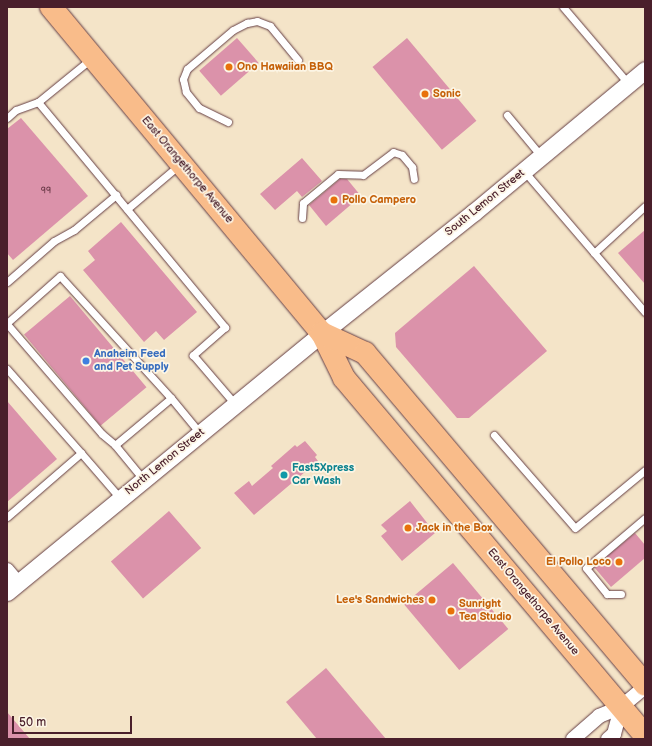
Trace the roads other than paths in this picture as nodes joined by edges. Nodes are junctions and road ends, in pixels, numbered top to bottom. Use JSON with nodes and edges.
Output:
{"nodes":[{"id":1,"x":51,"y":7,"type":"edge"},
{"id":2,"x":563,"y":7,"type":"edge"},
{"id":3,"x":93,"y":58,"type":"junction"},
{"id":4,"x":298,"y":60,"type":"dead end"},
{"id":5,"x":645,"y":70,"type":"edge"},
{"id":6,"x":628,"y":83,"type":"junction"},
{"id":7,"x":38,"y":102,"type":"junction"},
{"id":8,"x":507,"y":114,"type":"dead end"},
{"id":9,"x":7,"y":118,"type":"edge"},
{"id":10,"x":228,"y":122,"type":"dead end"},
{"id":11,"x":541,"y":156,"type":"junction"},
{"id":12,"x":181,"y":163,"type":"junction"},
{"id":13,"x":524,"y":171,"type":"junction"},
{"id":14,"x":414,"y":179,"type":"dead end"},
{"id":15,"x":116,"y":195,"type":"junction"},
{"id":16,"x":645,"y":206,"type":"edge"},
{"id":17,"x":127,"y":208,"type":"junction"},
{"id":18,"x":302,"y":218,"type":"dead end"},
{"id":19,"x":594,"y":253,"type":"junction"},
{"id":20,"x":7,"y":282,"type":"edge"},
{"id":21,"x":645,"y":312,"type":"edge"},
{"id":22,"x":7,"y":324,"type":"edge"},
{"id":23,"x":322,"y":333,"type":"junction"},
{"id":24,"x":7,"y":369,"type":"edge"},
{"id":25,"x":171,"y":398,"type":"junction"},
{"id":26,"x":236,"y":404,"type":"junction"},
{"id":27,"x":200,"y":433,"type":"junction"},
{"id":28,"x":494,"y":435,"type":"dead end"},
{"id":29,"x":115,"y":445,"type":"junction"},
{"id":30,"x":81,"y":453,"type":"junction"},
{"id":31,"x":645,"y":470,"type":"edge"},
{"id":32,"x":143,"y":479,"type":"junction"},
{"id":33,"x":120,"y":499,"type":"junction"},
{"id":34,"x":7,"y":517,"type":"edge"},
{"id":35,"x":645,"y":518,"type":"edge"},
{"id":36,"x":11,"y":581,"type":"edge"},
{"id":37,"x":621,"y":594,"type":"dead end"},
{"id":38,"x":645,"y":685,"type":"edge"},
{"id":39,"x":621,"y":707,"type":"junction"},
{"id":40,"x":645,"y":735,"type":"edge"},
{"id":41,"x":573,"y":739,"type":"edge"},
{"id":42,"x":608,"y":739,"type":"edge"}],
"edges":[{"from":1,"to":3,"type":"main road","name":"East Orangethorpe Avenue"},
{"from":2,"to":6,"type":"lane"},
{"from":3,"to":7,"type":"lane"},
{"from":3,"to":12,"type":"main road","name":"East Orangethorpe Avenue"},
{"from":4,"to":10,"type":"lane"},
{"from":5,"to":6,"type":"street","name":"South Lemon Street"},
{"from":6,"to":11,"type":"street","name":"South Lemon Street"},
{"from":7,"to":9,"type":"lane"},
{"from":7,"to":15,"type":"lane"},
{"from":8,"to":11,"type":"lane"},
{"from":11,"to":13,"type":"street","name":"South Lemon Street"},
{"from":12,"to":17,"type":"lane"},
{"from":12,"to":23,"type":"main road","name":"East Orangethorpe Avenue"},
{"from":13,"to":19,"type":"lane"},
{"from":13,"to":23,"type":"street","name":"South Lemon Street"},
{"from":14,"to":18,"type":"lane"},
{"from":15,"to":17,"type":"lane"},
{"from":15,"to":20,"type":"lane"},
{"from":16,"to":19,"type":"lane"},
{"from":17,"to":26,"type":"lane"},
{"from":19,"to":21,"type":"lane"},
{"from":22,"to":25,"type":"lane"},
{"from":22,"to":29,"type":"lane"},
{"from":23,"to":26,"type":"street","name":"North Lemon Street"},
{"from":23,"to":38,"type":"main road","name":"East Orangethorpe Avenue"},
{"from":23,"to":39,"type":"main road","name":"East Orangethorpe Avenue"},
{"from":24,"to":30,"type":"lane"},
{"from":25,"to":27,"type":"lane"},
{"from":25,"to":29,"type":"lane"},
{"from":26,"to":27,"type":"street","name":"North Lemon Street"},
{"from":27,"to":32,"type":"street","name":"North Lemon Street"},
{"from":28,"to":31,"type":"lane"},
{"from":29,"to":32,"type":"lane"},
{"from":30,"to":33,"type":"lane"},
{"from":30,"to":34,"type":"lane"},
{"from":32,"to":33,"type":"street","name":"North Lemon Street"},
{"from":33,"to":36,"type":"street","name":"North Lemon Street"},
{"from":35,"to":37,"type":"lane"},
{"from":38,"to":39,"type":"street"},
{"from":39,"to":40,"type":"main road","name":"East Orangethorpe Avenue"},
{"from":39,"to":41,"type":"street"},
{"from":39,"to":42,"type":"street"}]}
